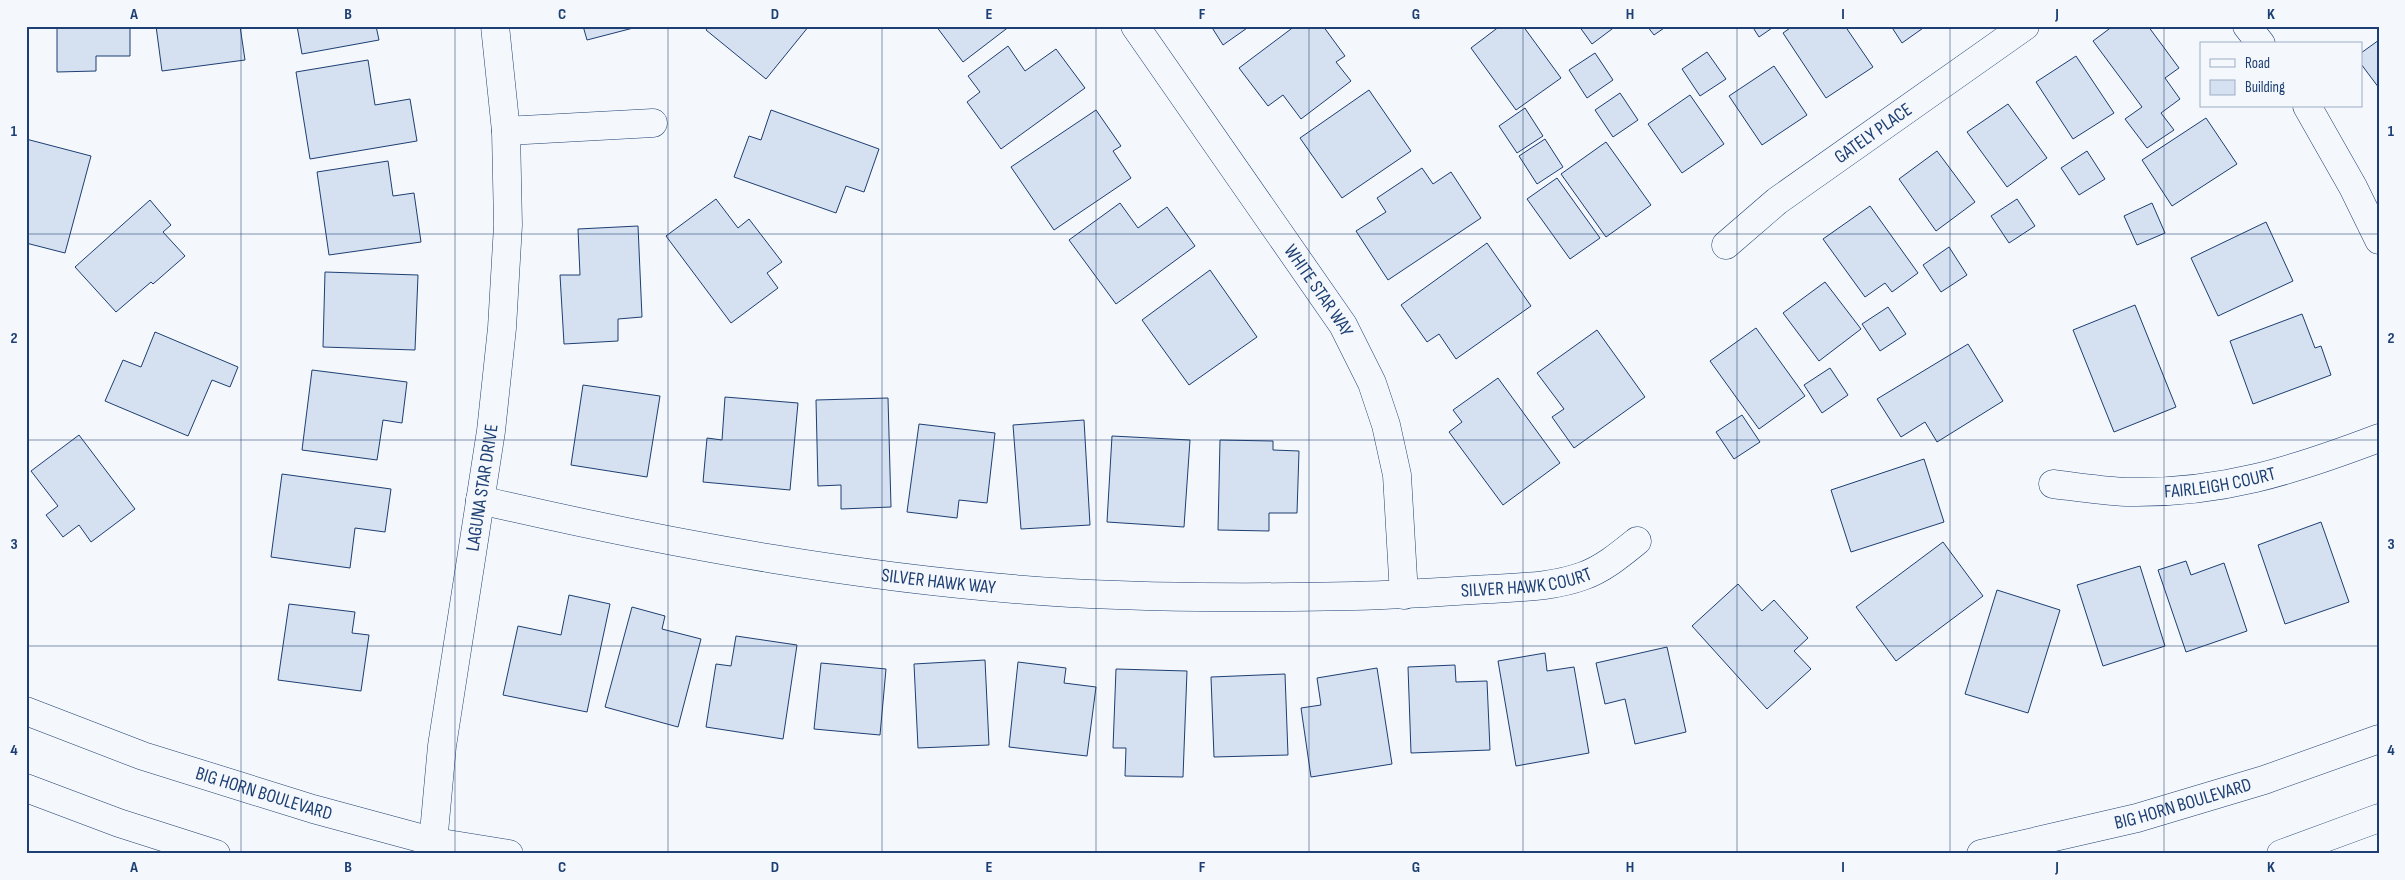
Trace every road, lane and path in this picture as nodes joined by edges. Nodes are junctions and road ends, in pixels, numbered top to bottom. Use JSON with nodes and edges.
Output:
{"nodes":[{"id":1,"x":496,"y":26,"type":"edge"},
{"id":2,"x":1135,"y":26,"type":"edge"},
{"id":3,"x":2025,"y":26,"type":"edge"},
{"id":4,"x":2247,"y":26,"type":"edge"},
{"id":5,"x":2260,"y":42,"type":"edge"},
{"id":6,"x":2308,"y":108,"type":"edge"},
{"id":7,"x":653,"y":123,"type":"dead end"},
{"id":8,"x":506,"y":130,"type":"junction"},
{"id":9,"x":2379,"y":240,"type":"edge"},
{"id":10,"x":1726,"y":245,"type":"dead end"},
{"id":11,"x":2379,"y":438,"type":"edge"},
{"id":12,"x":2053,"y":484,"type":"dead end"},
{"id":13,"x":480,"y":500,"type":"junction"},
{"id":14,"x":1637,"y":541,"type":"dead end"},
{"id":15,"x":1404,"y":595,"type":"junction"},
{"id":16,"x":26,"y":711,"type":"edge"},
{"id":17,"x":2379,"y":738,"type":"edge"},
{"id":18,"x":26,"y":788,"type":"edge"},
{"id":19,"x":2379,"y":818,"type":"edge"},
{"id":20,"x":434,"y":848,"type":"edge"},
{"id":21,"x":216,"y":854,"type":"edge"},
{"id":22,"x":510,"y":854,"type":"edge"},
{"id":23,"x":1981,"y":854,"type":"edge"},
{"id":24,"x":2281,"y":854,"type":"edge"}],
"edges":[{"from":1,"to":8,"type":"street","name":"LAGUNA STAR DRIVE"},
{"from":2,"to":15,"type":"street","name":"WHITE STAR WAY"},
{"from":3,"to":10,"type":"street","name":"GATELY PLACE"},
{"from":4,"to":5,"type":"street"},
{"from":6,"to":9,"type":"street"},
{"from":7,"to":8,"type":"street"},
{"from":8,"to":13,"type":"street","name":"LAGUNA STAR DRIVE"},
{"from":11,"to":12,"type":"street","name":"FAIRLEIGH COURT"},
{"from":13,"to":15,"type":"street","name":"SILVER HAWK WAY"},
{"from":13,"to":20,"type":"street","name":"LAGUNA STAR DRIVE"},
{"from":14,"to":15,"type":"street","name":"SILVER HAWK COURT"},
{"from":16,"to":20,"type":"street","name":"BIG HORN BOULEVARD"},
{"from":17,"to":23,"type":"street","name":"BIG HORN BOULEVARD"},
{"from":18,"to":21,"type":"street"},
{"from":19,"to":24,"type":"street"},
{"from":20,"to":22,"type":"street","name":"BIG HORN BOULEVARD"}]}
